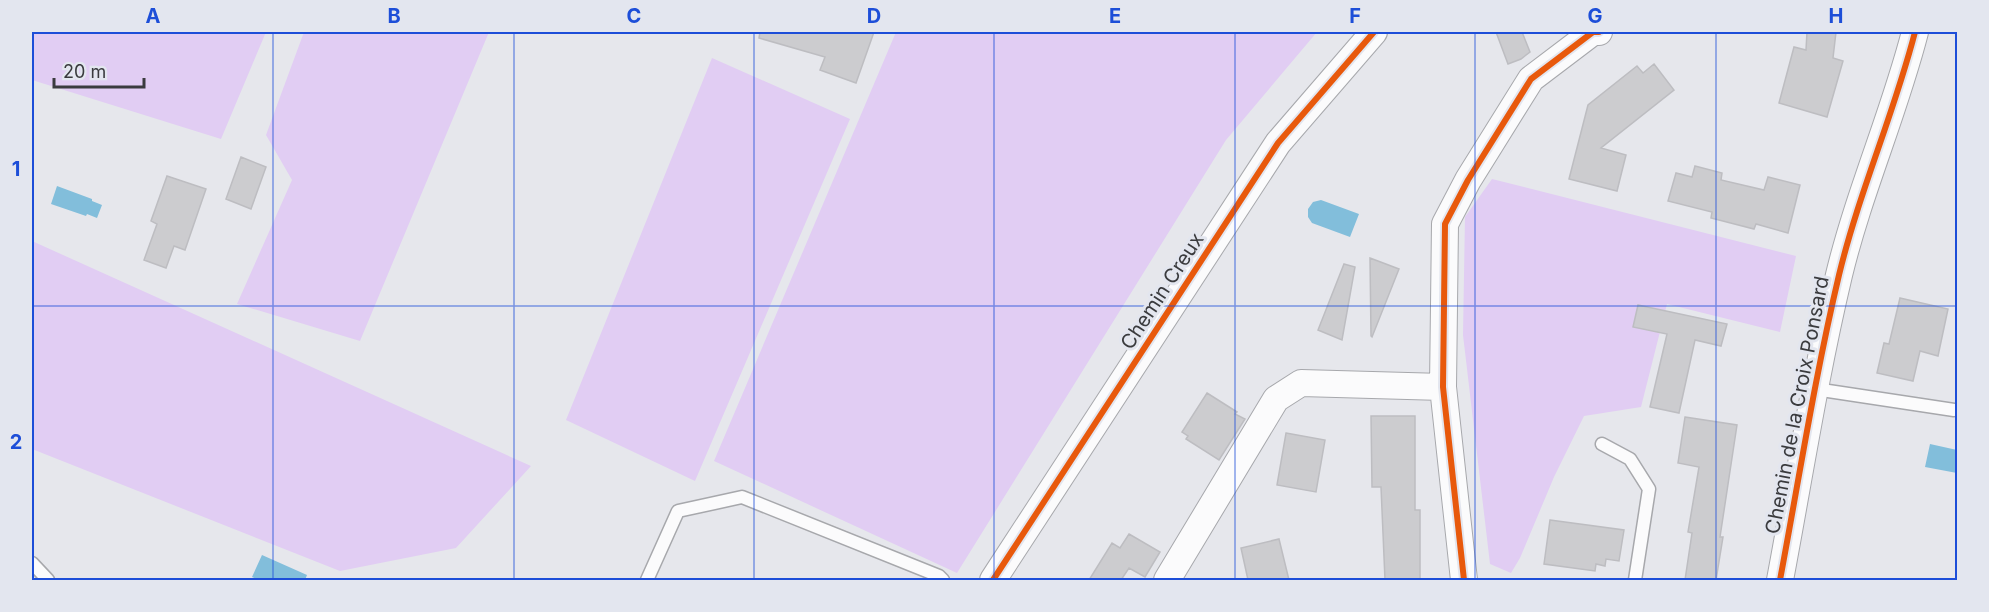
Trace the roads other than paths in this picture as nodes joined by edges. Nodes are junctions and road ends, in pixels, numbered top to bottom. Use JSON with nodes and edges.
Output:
{"nodes":[{"id":1,"x":1374,"y":32,"type":"edge"},
{"id":2,"x":1599,"y":32,"type":"edge"},
{"id":3,"x":1915,"y":32,"type":"edge"},
{"id":4,"x":1443,"y":387,"type":"junction"},
{"id":5,"x":1815,"y":389,"type":"junction"},
{"id":6,"x":1954,"y":410,"type":"dead end"},
{"id":7,"x":1602,"y":444,"type":"dead end"},
{"id":8,"x":32,"y":562,"type":"edge"},
{"id":9,"x":48,"y":580,"type":"edge"},
{"id":10,"x":647,"y":580,"type":"edge"},
{"id":11,"x":943,"y":580,"type":"edge"},
{"id":12,"x":993,"y":580,"type":"edge"},
{"id":13,"x":1167,"y":580,"type":"edge"},
{"id":14,"x":1464,"y":580,"type":"edge"},
{"id":15,"x":1635,"y":580,"type":"edge"},
{"id":16,"x":1780,"y":580,"type":"edge"}],
"edges":[{"from":1,"to":12,"type":"street","name":"Chemin Creux"},
{"from":2,"to":4,"type":"street"},
{"from":3,"to":5,"type":"street","name":"Chemin de la Croix Ponsard"},
{"from":4,"to":13,"type":"street"},
{"from":4,"to":14,"type":"street"},
{"from":5,"to":6,"type":"lane"},
{"from":5,"to":16,"type":"street","name":"Chemin de la Croix Ponsard"},
{"from":7,"to":15,"type":"lane"},
{"from":8,"to":9,"type":"lane"},
{"from":10,"to":11,"type":"lane"}]}
